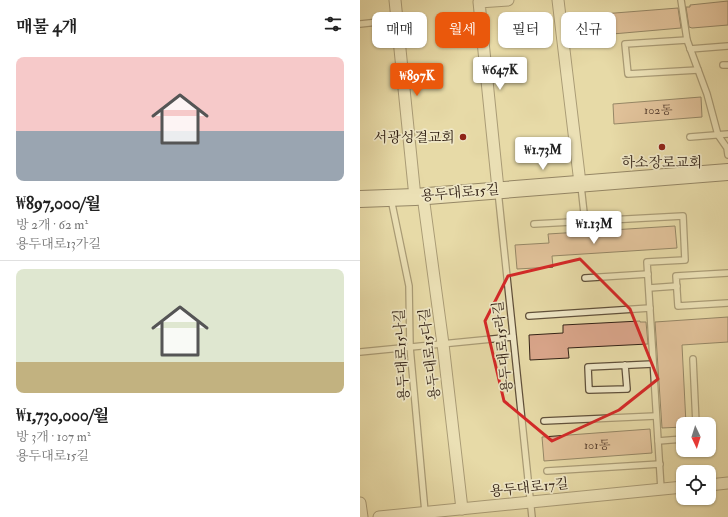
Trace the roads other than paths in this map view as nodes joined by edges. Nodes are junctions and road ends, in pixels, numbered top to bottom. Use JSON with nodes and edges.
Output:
{"nodes":[{"id":1,"x":396,"y":0,"type":"edge"},
{"id":2,"x":508,"y":0,"type":"edge"},
{"id":3,"x":558,"y":0,"type":"edge"},
{"id":4,"x":681,"y":0,"type":"edge"},
{"id":5,"x":397,"y":12,"type":"edge"},
{"id":6,"x":372,"y":23,"type":"edge"},
{"id":7,"x":360,"y":24,"type":"edge"},
{"id":8,"x":687,"y":40,"type":"junction"},
{"id":9,"x":728,"y":46,"type":"edge"},
{"id":10,"x":401,"y":48,"type":"edge"},
{"id":11,"x":690,"y":49,"type":"junction"},
{"id":12,"x":698,"y":70,"type":"junction"},
{"id":13,"x":728,"y":134,"type":"edge"},
{"id":14,"x":718,"y":135,"type":"junction"},
{"id":15,"x":690,"y":137,"type":"dead end"},
{"id":16,"x":728,"y":155,"type":"edge"},
{"id":17,"x":728,"y":172,"type":"edge"},
{"id":18,"x":580,"y":183,"type":"junction"},
{"id":19,"x":498,"y":189,"type":"junction"},
{"id":20,"x":419,"y":196,"type":"junction"},
{"id":21,"x":391,"y":197,"type":"junction"},
{"id":22,"x":360,"y":199,"type":"edge"},
{"id":23,"x":585,"y":222,"type":"junction"},
{"id":24,"x":534,"y":224,"type":"dead end"},
{"id":25,"x":728,"y":273,"type":"edge"},
{"id":26,"x":648,"y":274,"type":"junction"},
{"id":27,"x":585,"y":278,"type":"dead end"},
{"id":28,"x":677,"y":286,"type":"junction"},
{"id":29,"x":649,"y":288,"type":"junction"},
{"id":30,"x":728,"y":303,"type":"edge"},
{"id":31,"x":650,"y":308,"type":"junction"},
{"id":32,"x":529,"y":316,"type":"dead end"},
{"id":33,"x":513,"y":337,"type":"junction"},
{"id":34,"x":443,"y":344,"type":"junction"},
{"id":35,"x":410,"y":347,"type":"junction"},
{"id":36,"x":360,"y":352,"type":"edge"},
{"id":37,"x":693,"y":359,"type":"dead end"},
{"id":38,"x":653,"y":364,"type":"junction"},
{"id":39,"x":625,"y":365,"type":"junction"},
{"id":40,"x":656,"y":416,"type":"junction"},
{"id":41,"x":696,"y":417,"type":"edge"},
{"id":42,"x":544,"y":421,"type":"dead end"},
{"id":43,"x":676,"y":440,"type":"edge"},
{"id":44,"x":658,"y":441,"type":"junction"},
{"id":45,"x":660,"y":464,"type":"junction"},
{"id":46,"x":547,"y":471,"type":"dead end"},
{"id":47,"x":728,"y":483,"type":"edge"},
{"id":48,"x":716,"y":484,"type":"edge"},
{"id":49,"x":676,"y":488,"type":"edge"},
{"id":50,"x":661,"y":489,"type":"junction"},
{"id":51,"x":530,"y":502,"type":"junction"},
{"id":52,"x":360,"y":503,"type":"edge"},
{"id":53,"x":462,"y":509,"type":"junction"},
{"id":54,"x":426,"y":512,"type":"junction"},
{"id":55,"x":362,"y":517,"type":"edge"},
{"id":56,"x":379,"y":517,"type":"edge"},
{"id":57,"x":532,"y":517,"type":"edge"}],
"edges":[{"from":1,"to":5,"type":"street","name":"용두대로15다길"},
{"from":2,"to":19,"type":"street"},
{"from":3,"to":18,"type":"street"},
{"from":4,"to":8,"type":"lane"},
{"from":6,"to":7,"type":"lane"},
{"from":8,"to":11,"type":"lane"},
{"from":8,"to":12,"type":"lane"},
{"from":9,"to":11,"type":"lane"},
{"from":10,"to":20,"type":"street","name":"용두대로15다길"},
{"from":11,"to":12,"type":"lane"},
{"from":12,"to":14,"type":"lane"},
{"from":13,"to":14,"type":"lane"},
{"from":14,"to":15,"type":"lane"},
{"from":14,"to":16,"type":"lane"},
{"from":17,"to":18,"type":"street","name":"용두대로15길"},
{"from":18,"to":19,"type":"street","name":"용두대로15길"},
{"from":18,"to":23,"type":"lane"},
{"from":19,"to":20,"type":"street","name":"용두대로15길"},
{"from":19,"to":33,"type":"lane","name":"용두대로15라길"},
{"from":20,"to":21,"type":"street","name":"용두대로15길"},
{"from":20,"to":34,"type":"street","name":"용두대로15다길"},
{"from":21,"to":22,"type":"street","name":"용두대로15길"},
{"from":21,"to":35,"type":"lane","name":"용두대로15나길"},
{"from":23,"to":24,"type":"lane"},
{"from":23,"to":26,"type":"lane"},
{"from":25,"to":28,"type":"lane"},
{"from":26,"to":27,"type":"lane"},
{"from":26,"to":29,"type":"lane"},
{"from":28,"to":29,"type":"lane"},
{"from":28,"to":30,"type":"lane"},
{"from":29,"to":31,"type":"lane"},
{"from":31,"to":32,"type":"lane"},
{"from":31,"to":38,"type":"lane"},
{"from":33,"to":34,"type":"lane"},
{"from":33,"to":51,"type":"lane","name":"용두대로15라길"},
{"from":34,"to":35,"type":"lane"},
{"from":34,"to":53,"type":"street","name":"용두대로15다길"},
{"from":35,"to":36,"type":"lane"},
{"from":35,"to":54,"type":"lane","name":"용두대로15나길"},
{"from":37,"to":41,"type":"lane"},
{"from":38,"to":39,"type":"lane"},
{"from":38,"to":40,"type":"lane"},
{"from":39,"to":39,"type":"lane"},
{"from":40,"to":42,"type":"lane"},
{"from":40,"to":44,"type":"lane"},
{"from":43,"to":44,"type":"lane"},
{"from":44,"to":45,"type":"lane"},
{"from":45,"to":46,"type":"lane"},
{"from":45,"to":50,"type":"lane"},
{"from":47,"to":48,"type":"street"},
{"from":49,"to":50,"type":"street","name":"용두대로17길"},
{"from":50,"to":51,"type":"street","name":"용두대로17길"},
{"from":51,"to":53,"type":"street","name":"용두대로17길"},
{"from":51,"to":57,"type":"lane","name":"용두대로15라길"},
{"from":52,"to":55,"type":"street"},
{"from":53,"to":54,"type":"street","name":"용두대로17길"},
{"from":54,"to":56,"type":"street","name":"용두대로17길"}]}
